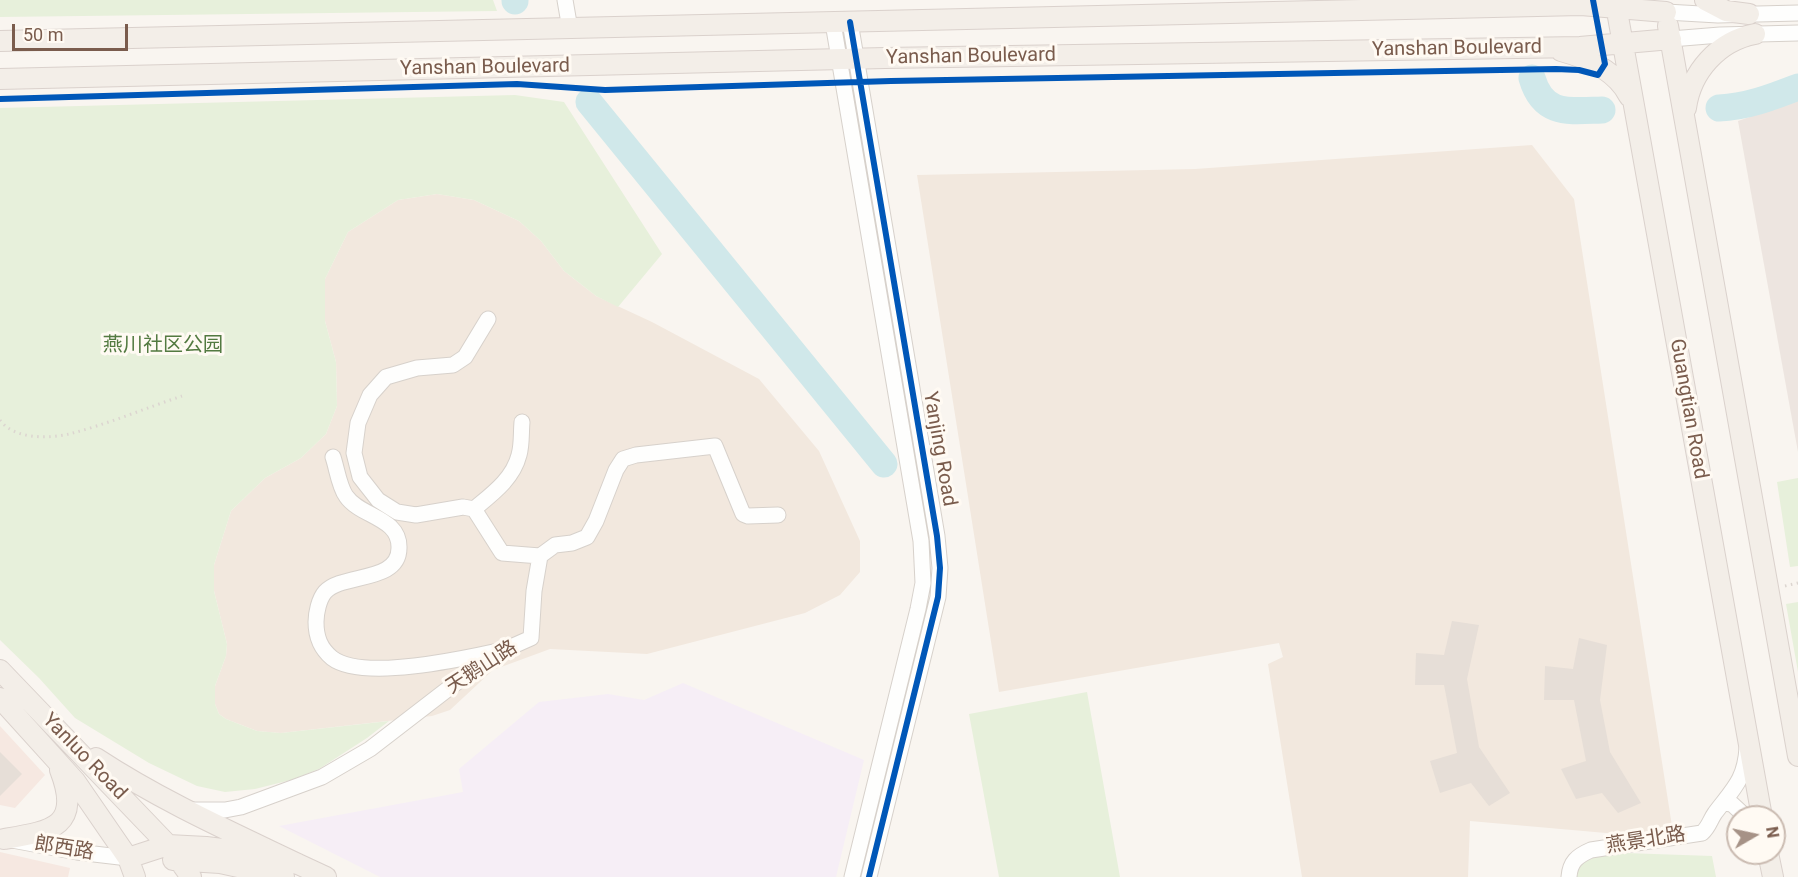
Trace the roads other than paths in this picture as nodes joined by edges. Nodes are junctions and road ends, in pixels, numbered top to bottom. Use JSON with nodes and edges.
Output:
{"nodes":[{"id":1,"x":565,"y":0,"type":"edge"},
{"id":2,"x":1547,"y":0,"type":"edge"},
{"id":3,"x":1705,"y":0,"type":"edge"},
{"id":4,"x":1615,"y":4,"type":"edge"},
{"id":5,"x":1665,"y":6,"type":"edge"},
{"id":6,"x":1523,"y":7,"type":"junction"},
{"id":7,"x":1798,"y":13,"type":"edge"},
{"id":8,"x":1749,"y":14,"type":"junction"},
{"id":9,"x":842,"y":23,"type":"junction"},
{"id":10,"x":570,"y":29,"type":"junction"},
{"id":11,"x":1798,"y":33,"type":"edge"},
{"id":12,"x":1755,"y":34,"type":"junction"},
{"id":13,"x":1671,"y":39,"type":"junction"},
{"id":14,"x":0,"y":41,"type":"edge"},
{"id":15,"x":1622,"y":43,"type":"junction"},
{"id":16,"x":1543,"y":47,"type":"junction"},
{"id":17,"x":847,"y":59,"type":"junction"},
{"id":18,"x":0,"y":79,"type":"edge"},
{"id":19,"x":1634,"y":111,"type":"junction"},
{"id":20,"x":1687,"y":129,"type":"junction"},
{"id":21,"x":488,"y":319,"type":"dead end"},
{"id":22,"x":522,"y":422,"type":"dead end"},
{"id":23,"x":333,"y":457,"type":"dead end"},
{"id":24,"x":474,"y":509,"type":"junction"},
{"id":25,"x":778,"y":515,"type":"dead end"},
{"id":26,"x":540,"y":556,"type":"junction"},
{"id":27,"x":504,"y":650,"type":"junction"},
{"id":28,"x":0,"y":670,"type":"edge"},
{"id":29,"x":0,"y":698,"type":"edge"},
{"id":30,"x":64,"y":736,"type":"junction"},
{"id":31,"x":1748,"y":739,"type":"junction"},
{"id":32,"x":1798,"y":756,"type":"edge"},
{"id":33,"x":57,"y":761,"type":"junction"},
{"id":34,"x":1723,"y":803,"type":"junction"},
{"id":35,"x":1732,"y":805,"type":"edge"},
{"id":36,"x":1760,"y":805,"type":"edge"},
{"id":37,"x":186,"y":810,"type":"junction"},
{"id":38,"x":2,"y":838,"type":"edge"},
{"id":39,"x":168,"y":844,"type":"junction"},
{"id":40,"x":128,"y":858,"type":"junction"},
{"id":41,"x":186,"y":869,"type":"edge"},
{"id":42,"x":291,"y":870,"type":"edge"},
{"id":43,"x":135,"y":877,"type":"edge"},
{"id":44,"x":326,"y":877,"type":"edge"},
{"id":45,"x":852,"y":877,"type":"edge"},
{"id":46,"x":869,"y":877,"type":"edge"},
{"id":47,"x":1569,"y":877,"type":"edge"}],
"edges":[{"from":1,"to":10,"type":"street"},
{"from":2,"to":6,"type":"main road"},
{"from":3,"to":8,"type":"main road"},
{"from":4,"to":5,"type":"main road","name":"Yanshan Boulevard"},
{"from":4,"to":6,"type":"main road","name":"Yanshan Boulevard"},
{"from":4,"to":15,"type":"main road","name":"Guangtian Road"},
{"from":5,"to":8,"type":"street","name":"Yanshan Boulevard"},
{"from":5,"to":13,"type":"main road"},
{"from":6,"to":9,"type":"main road","name":"Yanshan Boulevard"},
{"from":7,"to":8,"type":"street","name":"Yanshan Boulevard"},
{"from":9,"to":10,"type":"main road","name":"Yanshan Boulevard"},
{"from":9,"to":17,"type":"street","name":"Yanjing Road"},
{"from":10,"to":14,"type":"main road","name":"Yanshan Boulevard"},
{"from":11,"to":12,"type":"street","name":"Yanshan Boulevard"},
{"from":12,"to":13,"type":"street","name":"Yanshan Boulevard"},
{"from":12,"to":20,"type":"main road"},
{"from":13,"to":15,"type":"main road","name":"Yanshan Boulevard"},
{"from":13,"to":20,"type":"main road"},
{"from":15,"to":16,"type":"main road","name":"Yanshan Boulevard"},
{"from":15,"to":19,"type":"main road","name":"Guangtian Road"},
{"from":16,"to":17,"type":"main road","name":"Yanshan Boulevard"},
{"from":16,"to":19,"type":"main road"},
{"from":17,"to":18,"type":"main road","name":"Yanshan Boulevard"},
{"from":17,"to":45,"type":"street","name":"Yanjing Road"},
{"from":17,"to":46,"type":"street","name":"Yanjing Road"},
{"from":19,"to":31,"type":"main road","name":"Guangtian Road"},
{"from":20,"to":32,"type":"main road"},
{"from":21,"to":24,"type":"street"},
{"from":22,"to":24,"type":"street"},
{"from":23,"to":27,"type":"street"},
{"from":24,"to":26,"type":"street"},
{"from":25,"to":26,"type":"street"},
{"from":26,"to":27,"type":"street","name":"天鹅山路"},
{"from":27,"to":37,"type":"street","name":"天鹅山路"},
{"from":28,"to":30,"type":"main road","name":"Yanluo Road"},
{"from":29,"to":33,"type":"main road","name":"Yanluo Road"},
{"from":30,"to":37,"type":"main road"},
{"from":30,"to":39,"type":"main road","name":"Yanluo Road"},
{"from":31,"to":34,"type":"street","name":"燕景北路"},
{"from":31,"to":36,"type":"main road","name":"Guangtian Road"},
{"from":33,"to":38,"type":"main road"},
{"from":33,"to":40,"type":"main road","name":"Yanluo Road"},
{"from":34,"to":35,"type":"street"},
{"from":34,"to":47,"type":"street","name":"燕景北路"},
{"from":37,"to":42,"type":"main road"},
{"from":38,"to":40,"type":"street","name":"郎西路"},
{"from":39,"to":40,"type":"main road"},
{"from":39,"to":41,"type":"main road","name":"Yanluo Road"},
{"from":39,"to":42,"type":"main road"},
{"from":40,"to":41,"type":"main road"},
{"from":40,"to":43,"type":"main road","name":"Yanluo Road"},
{"from":41,"to":42,"type":"main road"},
{"from":42,"to":44,"type":"main road"}]}
